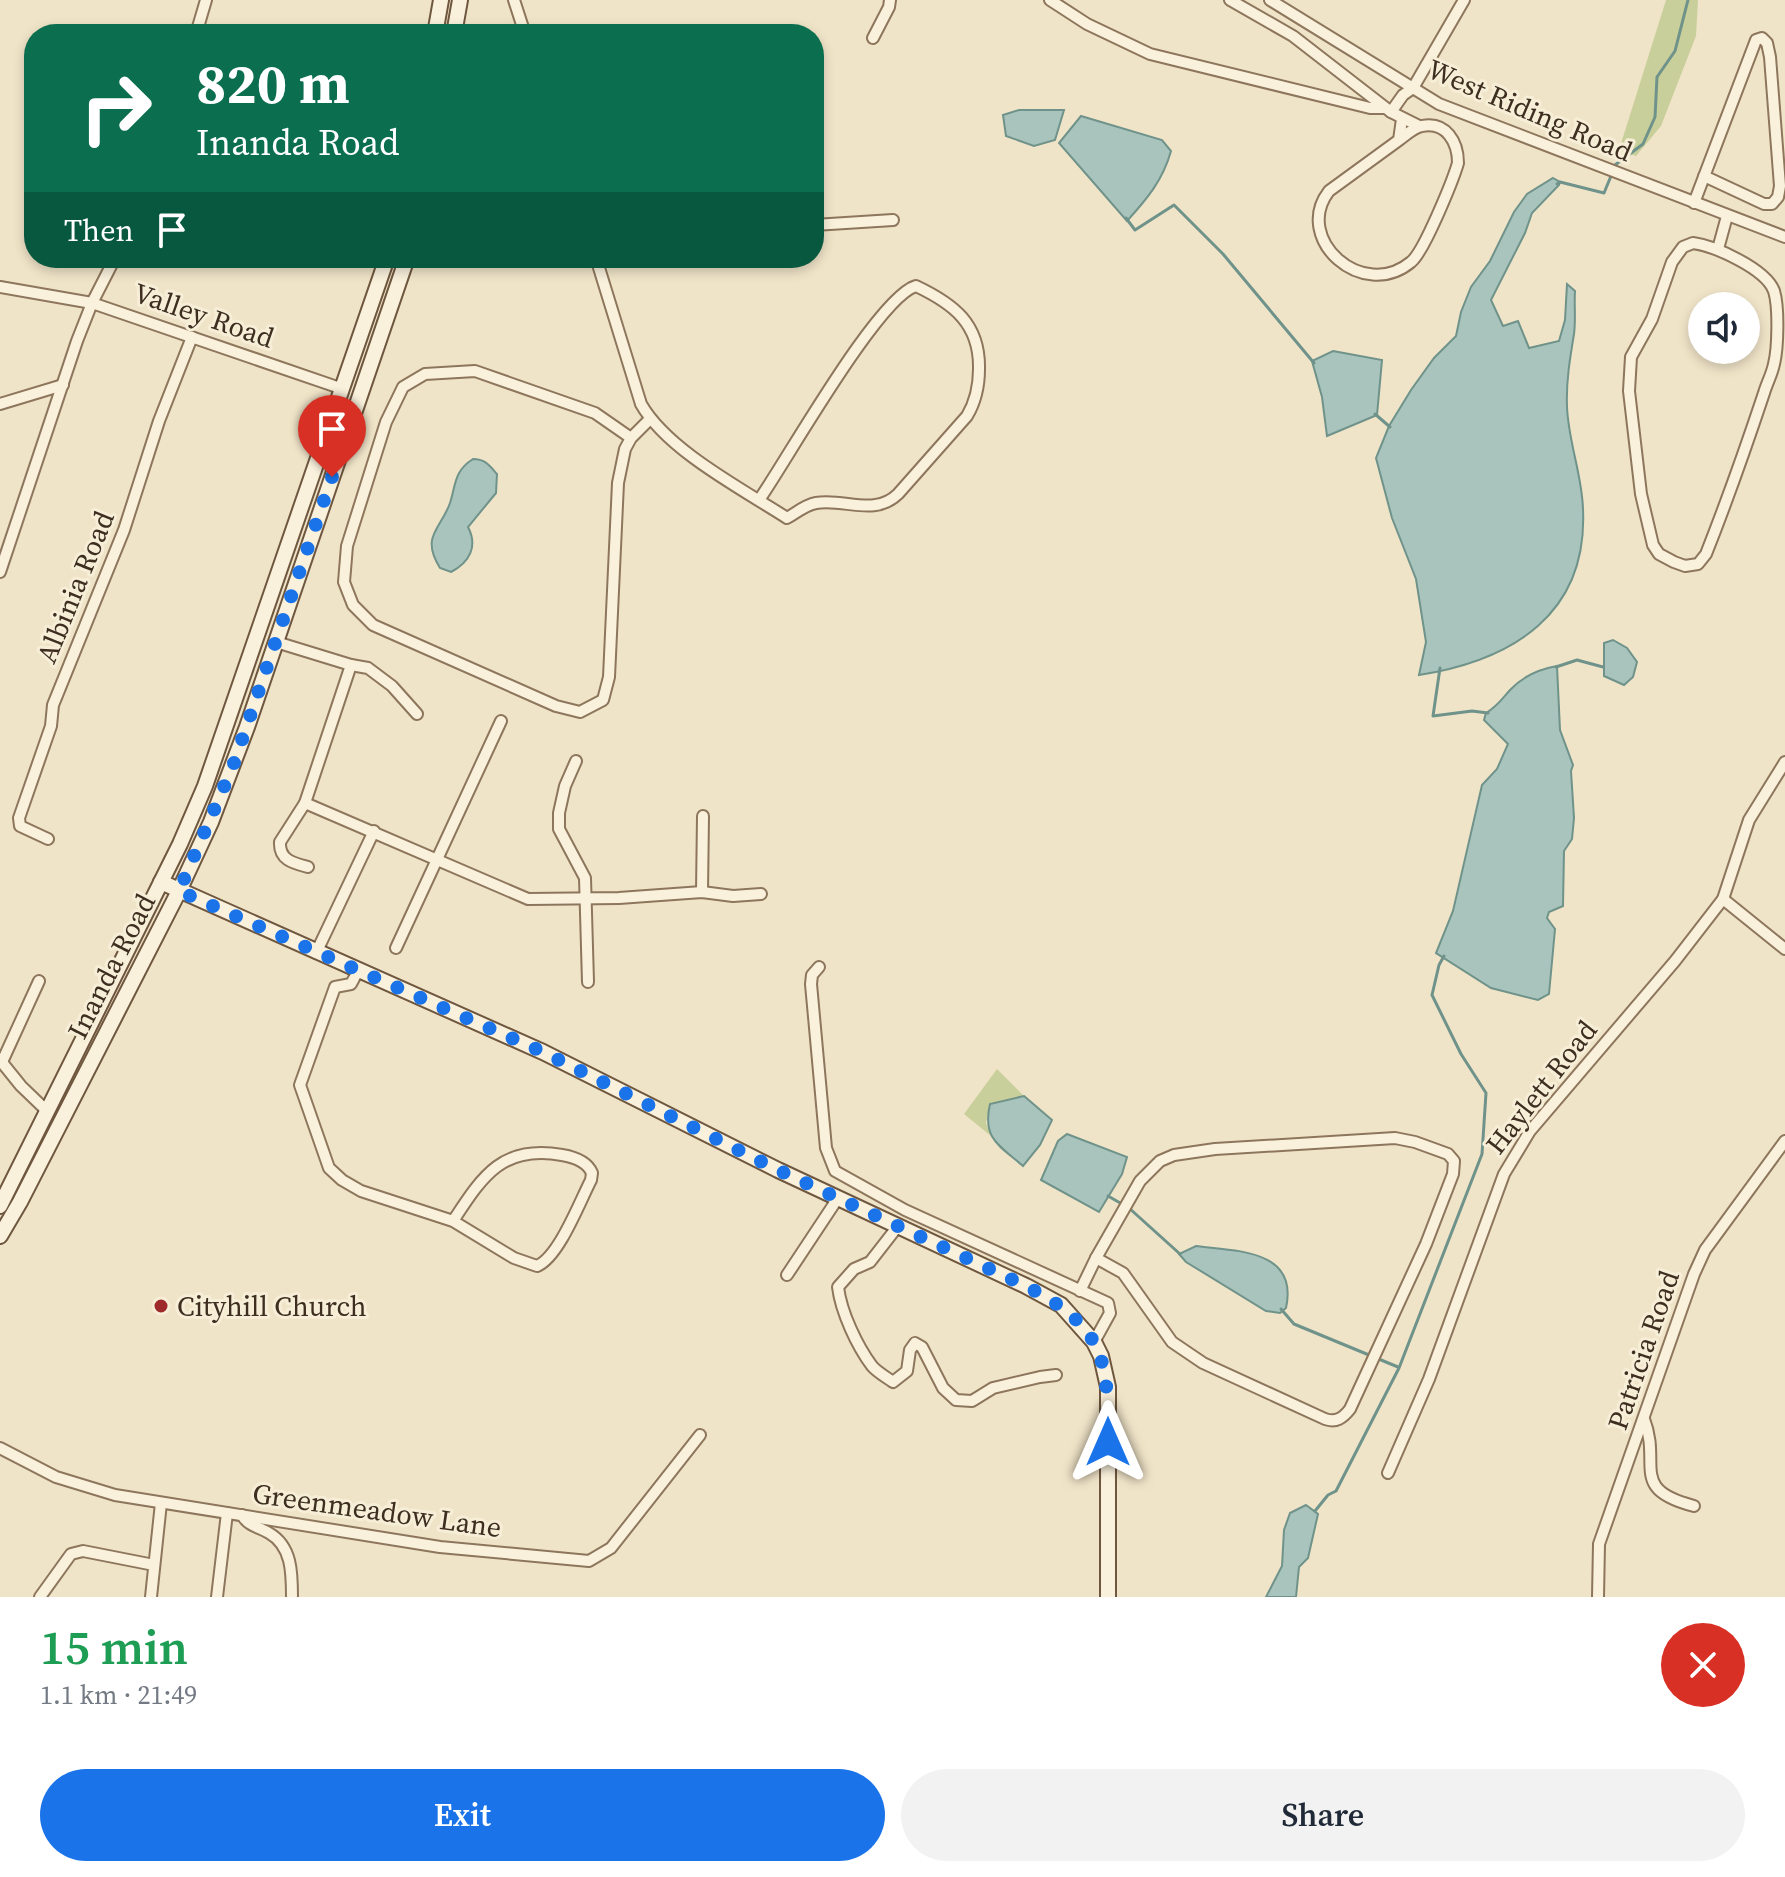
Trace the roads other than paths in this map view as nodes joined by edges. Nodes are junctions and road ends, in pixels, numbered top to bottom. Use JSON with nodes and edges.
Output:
{"nodes":[{"id":1,"x":206,"y":0,"type":"edge"},
{"id":2,"x":441,"y":0,"type":"edge"},
{"id":3,"x":460,"y":0,"type":"edge"},
{"id":4,"x":514,"y":0,"type":"edge"},
{"id":5,"x":890,"y":0,"type":"edge"},
{"id":6,"x":1050,"y":0,"type":"edge"},
{"id":7,"x":1230,"y":0,"type":"edge"},
{"id":8,"x":1270,"y":0,"type":"edge"},
{"id":9,"x":1464,"y":0,"type":"edge"},
{"id":10,"x":199,"y":24,"type":"edge"},
{"id":11,"x":437,"y":24,"type":"edge"},
{"id":12,"x":456,"y":24,"type":"edge"},
{"id":13,"x":522,"y":24,"type":"edge"},
{"id":14,"x":873,"y":38,"type":"dead end"},
{"id":15,"x":1413,"y":88,"type":"junction"},
{"id":16,"x":1387,"y":110,"type":"junction"},
{"id":17,"x":1402,"y":119,"type":"junction"},
{"id":18,"x":1419,"y":126,"type":"junction"},
{"id":19,"x":1399,"y":140,"type":"junction"},
{"id":20,"x":1704,"y":176,"type":"junction"},
{"id":21,"x":1694,"y":203,"type":"junction"},
{"id":22,"x":1727,"y":216,"type":"junction"},
{"id":23,"x":893,"y":220,"type":"dead end"},
{"id":24,"x":824,"y":224,"type":"edge"},
{"id":25,"x":1785,"y":237,"type":"edge"},
{"id":26,"x":1718,"y":249,"type":"junction"},
{"id":27,"x":110,"y":268,"type":"edge"},
{"id":28,"x":384,"y":268,"type":"edge"},
{"id":29,"x":404,"y":268,"type":"edge"},
{"id":30,"x":599,"y":268,"type":"edge"},
{"id":31,"x":0,"y":287,"type":"edge"},
{"id":32,"x":92,"y":303,"type":"junction"},
{"id":33,"x":192,"y":337,"type":"junction"},
{"id":34,"x":63,"y":385,"type":"junction"},
{"id":35,"x":343,"y":389,"type":"junction"},
{"id":36,"x":0,"y":404,"type":"edge"},
{"id":37,"x":650,"y":419,"type":"junction"},
{"id":38,"x":631,"y":438,"type":"junction"},
{"id":39,"x":759,"y":500,"type":"junction"},
{"id":40,"x":0,"y":572,"type":"edge"},
{"id":41,"x":276,"y":642,"type":"junction"},
{"id":42,"x":351,"y":665,"type":"junction"},
{"id":43,"x":417,"y":714,"type":"dead end"},
{"id":44,"x":501,"y":721,"type":"dead end"},
{"id":45,"x":576,"y":761,"type":"dead end"},
{"id":46,"x":1785,"y":762,"type":"edge"},
{"id":47,"x":205,"y":786,"type":"junction"},
{"id":48,"x":225,"y":786,"type":"junction"},
{"id":49,"x":305,"y":803,"type":"junction"},
{"id":50,"x":703,"y":816,"type":"dead end"},
{"id":51,"x":374,"y":831,"type":"junction"},
{"id":52,"x":48,"y":839,"type":"dead end"},
{"id":53,"x":438,"y":862,"type":"junction"},
{"id":54,"x":308,"y":867,"type":"dead end"},
{"id":55,"x":161,"y":882,"type":"junction"},
{"id":56,"x":179,"y":891,"type":"junction"},
{"id":57,"x":702,"y":892,"type":"junction"},
{"id":58,"x":761,"y":894,"type":"dead end"},
{"id":59,"x":585,"y":899,"type":"junction"},
{"id":60,"x":1723,"y":899,"type":"junction"},
{"id":61,"x":396,"y":948,"type":"dead end"},
{"id":62,"x":1785,"y":949,"type":"edge"},
{"id":63,"x":316,"y":953,"type":"junction"},
{"id":64,"x":819,"y":967,"type":"dead end"},
{"id":65,"x":358,"y":971,"type":"junction"},
{"id":66,"x":39,"y":981,"type":"dead end"},
{"id":67,"x":588,"y":982,"type":"dead end"},
{"id":68,"x":118,"y":1006,"type":"junction"},
{"id":69,"x":85,"y":1033,"type":"junction"},
{"id":70,"x":1,"y":1061,"type":"edge"},
{"id":71,"x":47,"y":1111,"type":"junction"},
{"id":72,"x":1785,"y":1141,"type":"edge"},
{"id":73,"x":838,"y":1198,"type":"junction"},
{"id":74,"x":0,"y":1206,"type":"edge"},
{"id":75,"x":453,"y":1221,"type":"junction"},
{"id":76,"x":898,"y":1226,"type":"junction"},
{"id":77,"x":0,"y":1236,"type":"edge"},
{"id":78,"x":1096,"y":1258,"type":"junction"},
{"id":79,"x":787,"y":1275,"type":"dead end"},
{"id":80,"x":1080,"y":1291,"type":"junction"},
{"id":81,"x":1094,"y":1342,"type":"junction"},
{"id":82,"x":1056,"y":1375,"type":"dead end"},
{"id":83,"x":1644,"y":1419,"type":"junction"},
{"id":84,"x":700,"y":1435,"type":"dead end"},
{"id":85,"x":0,"y":1448,"type":"edge"},
{"id":86,"x":1388,"y":1473,"type":"dead end"},
{"id":87,"x":161,"y":1503,"type":"junction"},
{"id":88,"x":1694,"y":1506,"type":"dead end"},
{"id":89,"x":227,"y":1513,"type":"junction"},
{"id":90,"x":242,"y":1515,"type":"junction"},
{"id":91,"x":154,"y":1565,"type":"junction"},
{"id":92,"x":40,"y":1597,"type":"edge"},
{"id":93,"x":151,"y":1597,"type":"edge"},
{"id":94,"x":217,"y":1597,"type":"edge"},
{"id":95,"x":292,"y":1597,"type":"edge"},
{"id":96,"x":1108,"y":1597,"type":"edge"},
{"id":97,"x":1598,"y":1597,"type":"edge"}],
"edges":[{"from":1,"to":10,"type":"street"},
{"from":2,"to":11,"type":"main road"},
{"from":3,"to":12,"type":"main road"},
{"from":4,"to":13,"type":"street"},
{"from":5,"to":14,"type":"street"},
{"from":6,"to":16,"type":"street"},
{"from":7,"to":16,"type":"street"},
{"from":8,"to":15,"type":"street","name":"West Riding Road"},
{"from":9,"to":15,"type":"street"},
{"from":15,"to":16,"type":"street"},
{"from":15,"to":21,"type":"street","name":"West Riding Road"},
{"from":16,"to":17,"type":"street"},
{"from":17,"to":18,"type":"street"},
{"from":17,"to":19,"type":"street"},
{"from":18,"to":19,"type":"street"},
{"from":18,"to":19,"type":"street"},
{"from":20,"to":20,"type":"street"},
{"from":20,"to":21,"type":"street"},
{"from":21,"to":22,"type":"street","name":"West Riding Road"},
{"from":22,"to":25,"type":"street","name":"West Riding Road"},
{"from":22,"to":26,"type":"street"},
{"from":23,"to":24,"type":"street"},
{"from":26,"to":26,"type":"street"},
{"from":27,"to":32,"type":"street"},
{"from":28,"to":35,"type":"main road","name":"Inanda Road"},
{"from":29,"to":41,"type":"main road","name":"Inanda Road"},
{"from":30,"to":37,"type":"street"},
{"from":31,"to":32,"type":"street","name":"Valley Road"},
{"from":32,"to":33,"type":"street","name":"Valley Road"},
{"from":32,"to":34,"type":"street"},
{"from":33,"to":35,"type":"street","name":"Valley Road"},
{"from":33,"to":52,"type":"street","name":"Albinia Road"},
{"from":34,"to":36,"type":"street"},
{"from":34,"to":40,"type":"street"},
{"from":35,"to":47,"type":"main road","name":"Inanda Road"},
{"from":37,"to":38,"type":"street"},
{"from":37,"to":39,"type":"street"},
{"from":38,"to":38,"type":"street"},
{"from":39,"to":39,"type":"street"},
{"from":41,"to":42,"type":"street"},
{"from":41,"to":48,"type":"main road","name":"Inanda Road"},
{"from":42,"to":43,"type":"street"},
{"from":42,"to":49,"type":"street"},
{"from":44,"to":53,"type":"street"},
{"from":45,"to":59,"type":"street"},
{"from":46,"to":60,"type":"street","name":"Haylett Road"},
{"from":47,"to":48,"type":"main road"},
{"from":47,"to":55,"type":"main road","name":"Inanda Road"},
{"from":48,"to":56,"type":"main road","name":"Inanda Road"},
{"from":49,"to":51,"type":"street"},
{"from":49,"to":54,"type":"street"},
{"from":50,"to":57,"type":"street"},
{"from":51,"to":53,"type":"street"},
{"from":51,"to":63,"type":"street"},
{"from":53,"to":59,"type":"street"},
{"from":53,"to":61,"type":"street"},
{"from":55,"to":56,"type":"main road"},
{"from":55,"to":69,"type":"main road","name":"Inanda Road"},
{"from":56,"to":63,"type":"main road"},
{"from":56,"to":68,"type":"main road","name":"Inanda Road"},
{"from":57,"to":58,"type":"street"},
{"from":57,"to":59,"type":"street"},
{"from":59,"to":67,"type":"street"},
{"from":60,"to":62,"type":"street"},
{"from":60,"to":86,"type":"street","name":"Haylett Road"},
{"from":63,"to":65,"type":"main road"},
{"from":64,"to":80,"type":"street"},
{"from":65,"to":73,"type":"main road"},
{"from":65,"to":75,"type":"street"},
{"from":66,"to":70,"type":"street"},
{"from":68,"to":69,"type":"main road"},
{"from":68,"to":77,"type":"main road","name":"Inanda Road"},
{"from":69,"to":71,"type":"main road","name":"Inanda Road"},
{"from":70,"to":71,"type":"street"},
{"from":71,"to":74,"type":"main road","name":"Inanda Road"},
{"from":72,"to":83,"type":"street","name":"Patricia Road"},
{"from":73,"to":76,"type":"main road"},
{"from":73,"to":79,"type":"street"},
{"from":75,"to":75,"type":"street"},
{"from":76,"to":81,"type":"main road"},
{"from":76,"to":82,"type":"street"},
{"from":78,"to":78,"type":"street"},
{"from":78,"to":80,"type":"street"},
{"from":80,"to":81,"type":"street"},
{"from":81,"to":96,"type":"main road"},
{"from":83,"to":88,"type":"street"},
{"from":83,"to":97,"type":"street","name":"Patricia Road"},
{"from":84,"to":90,"type":"street","name":"Greenmeadow Lane"},
{"from":85,"to":87,"type":"street","name":"Greenmeadow Lane"},
{"from":87,"to":89,"type":"street","name":"Greenmeadow Lane"},
{"from":87,"to":91,"type":"street"},
{"from":89,"to":90,"type":"street","name":"Greenmeadow Lane"},
{"from":89,"to":94,"type":"street"},
{"from":90,"to":95,"type":"street"},
{"from":91,"to":92,"type":"street"},
{"from":91,"to":93,"type":"street"}]}
